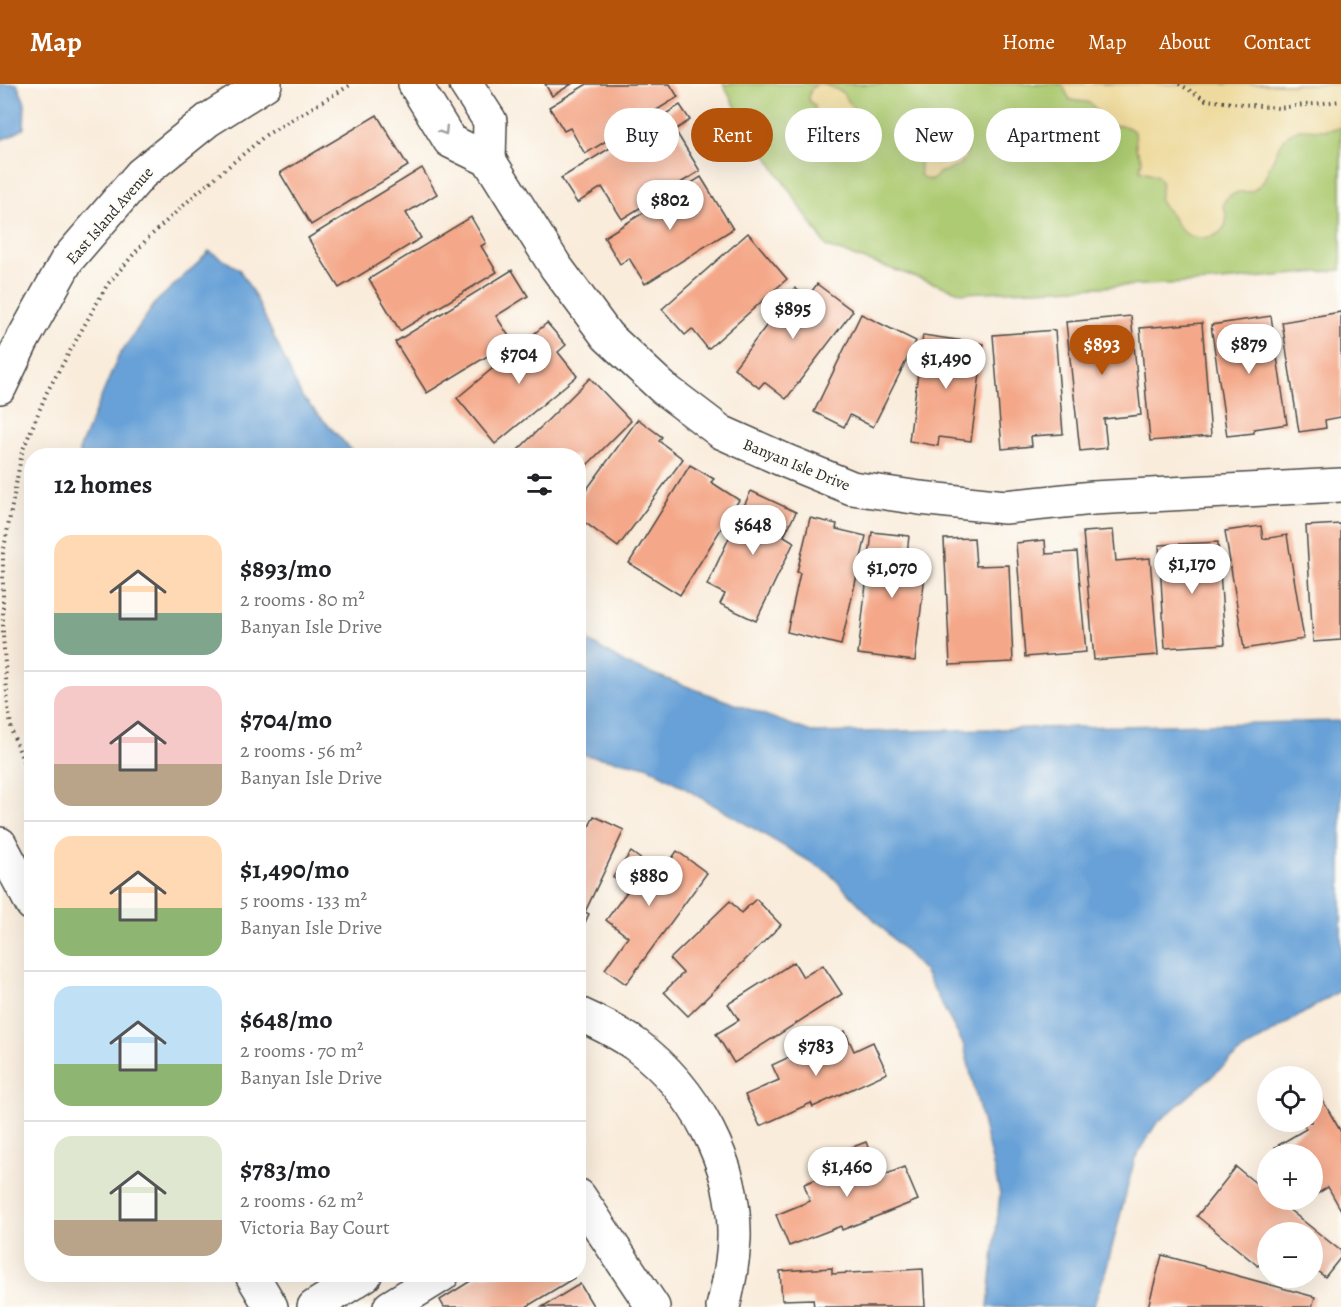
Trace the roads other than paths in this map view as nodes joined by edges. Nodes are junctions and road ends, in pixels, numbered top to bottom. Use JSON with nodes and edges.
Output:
{"nodes":[{"id":1,"x":265,"y":84,"type":"edge"},
{"id":2,"x":415,"y":84,"type":"edge"},
{"id":3,"x":466,"y":84,"type":"edge"},
{"id":4,"x":489,"y":160,"type":"junction"},
{"id":5,"x":11,"y":337,"type":"edge"},
{"id":6,"x":0,"y":387,"type":"edge"},
{"id":7,"x":1341,"y":484,"type":"edge"},
{"id":8,"x":0,"y":844,"type":"edge"},
{"id":9,"x":24,"y":889,"type":"edge"},
{"id":10,"x":586,"y":1017,"type":"edge"},
{"id":11,"x":586,"y":1206,"type":"edge"},
{"id":12,"x":256,"y":1282,"type":"edge"},
{"id":13,"x":354,"y":1282,"type":"edge"},
{"id":14,"x":431,"y":1282,"type":"edge"},
{"id":15,"x":271,"y":1307,"type":"edge"},
{"id":16,"x":314,"y":1307,"type":"edge"},
{"id":17,"x":390,"y":1307,"type":"edge"},
{"id":18,"x":653,"y":1307,"type":"edge"},
{"id":19,"x":723,"y":1307,"type":"edge"}],
"edges":[{"from":1,"to":5,"type":"street","name":"East Island Avenue"},
{"from":2,"to":4,"type":"street","one_way":true},
{"from":3,"to":4,"type":"street"},
{"from":4,"to":7,"type":"street","name":"Banyan Isle Drive"},
{"from":5,"to":6,"type":"street","name":"East Island Avenue"},
{"from":8,"to":9,"type":"street"},
{"from":10,"to":19,"type":"street"},
{"from":11,"to":18,"type":"street"},
{"from":12,"to":15,"type":"street"},
{"from":13,"to":16,"type":"street"},
{"from":14,"to":17,"type":"street"}]}
